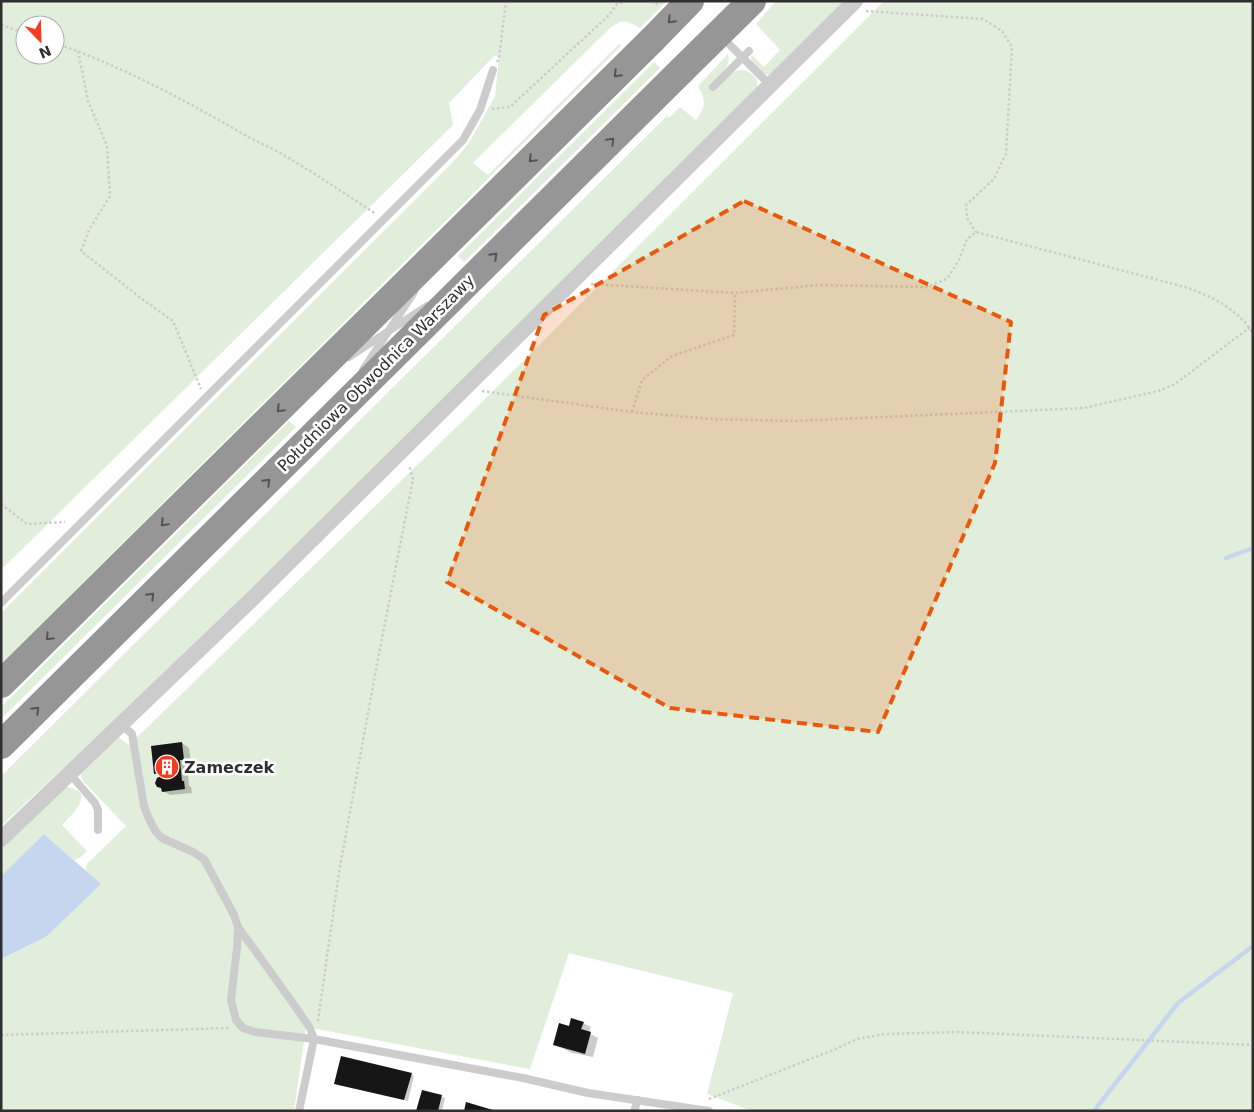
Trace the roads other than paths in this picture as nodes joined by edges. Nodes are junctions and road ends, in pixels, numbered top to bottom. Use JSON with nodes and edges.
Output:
{"nodes":[{"id":1,"x":690,"y":1,"type":"edge"},
{"id":2,"x":752,"y":1,"type":"edge"},
{"id":3,"x":851,"y":6,"type":"edge"},
{"id":4,"x":726,"y":42,"type":"dead end"},
{"id":5,"x":749,"y":51,"type":"dead end"},
{"id":6,"x":742,"y":58,"type":"junction"},
{"id":7,"x":493,"y":70,"type":"road end"},
{"id":8,"x":771,"y":86,"type":"junction"},
{"id":9,"x":713,"y":87,"type":"dead end"},
{"id":10,"x":446,"y":244,"type":"junction"},
{"id":11,"x":425,"y":276,"type":"dead end"},
{"id":12,"x":475,"y":276,"type":"junction"},
{"id":13,"x":420,"y":284,"type":"dead end"},
{"id":14,"x":443,"y":296,"type":"dead end"},
{"id":15,"x":435,"y":301,"type":"dead end"},
{"id":16,"x":388,"y":331,"type":"junction"},
{"id":17,"x":340,"y":362,"type":"dead end"},
{"id":18,"x":333,"y":367,"type":"dead end"},
{"id":19,"x":357,"y":378,"type":"dead end"},
{"id":20,"x":352,"y":386,"type":"dead end"},
{"id":21,"x":301,"y":388,"type":"junction"},
{"id":22,"x":332,"y":417,"type":"junction"},
{"id":23,"x":1,"y":603,"type":"edge"},
{"id":24,"x":1,"y":684,"type":"edge"},
{"id":25,"x":121,"y":724,"type":"junction"},
{"id":26,"x":1,"y":745,"type":"edge"},
{"id":27,"x":69,"y":773,"type":"junction"},
{"id":28,"x":98,"y":830,"type":"dead end"},
{"id":29,"x":1,"y":839,"type":"edge"},
{"id":30,"x":238,"y":928,"type":"junction"},
{"id":31,"x":314,"y":1039,"type":"junction"},
{"id":32,"x":638,"y":1100,"type":"junction"},
{"id":33,"x":299,"y":1111,"type":"edge"},
{"id":34,"x":634,"y":1111,"type":"edge"},
{"id":35,"x":709,"y":1111,"type":"edge"}],
"edges":[{"from":1,"to":10,"type":"highway","one_way":true,"bridge":true},
{"from":12,"to":2,"type":"highway","name":"Południowa Obwodnica Warszawy","one_way":true,"bridge":true},
{"from":3,"to":8,"type":"street"},
{"from":4,"to":6,"type":"lane"},
{"from":5,"to":6,"type":"lane"},
{"from":6,"to":8,"type":"lane"},
{"from":6,"to":9,"type":"lane"},
{"from":7,"to":23,"type":"lane"},
{"from":8,"to":25,"type":"street"},
{"from":10,"to":11,"type":"lane"},
{"from":10,"to":21,"type":"highway"},
{"from":12,"to":14,"type":"lane"},
{"from":12,"to":22,"type":"highway","name":"Południowa Obwodnica Warszawy"},
{"from":13,"to":16,"type":"lane"},
{"from":15,"to":16,"type":"lane"},
{"from":16,"to":17,"type":"lane"},
{"from":16,"to":19,"type":"lane"},
{"from":18,"to":21,"type":"lane"},
{"from":20,"to":22,"type":"lane"},
{"from":21,"to":24,"type":"highway","one_way":true},
{"from":26,"to":22,"type":"highway","name":"Południowa Obwodnica Warszawy","one_way":true},
{"from":25,"to":27,"type":"street"},
{"from":25,"to":30,"type":"lane"},
{"from":27,"to":28,"type":"lane"},
{"from":27,"to":29,"type":"street"},
{"from":30,"to":31,"type":"lane"},
{"from":30,"to":31,"type":"lane"},
{"from":31,"to":32,"type":"lane"},
{"from":31,"to":33,"type":"lane"},
{"from":32,"to":34,"type":"lane"},
{"from":32,"to":35,"type":"lane"}]}
